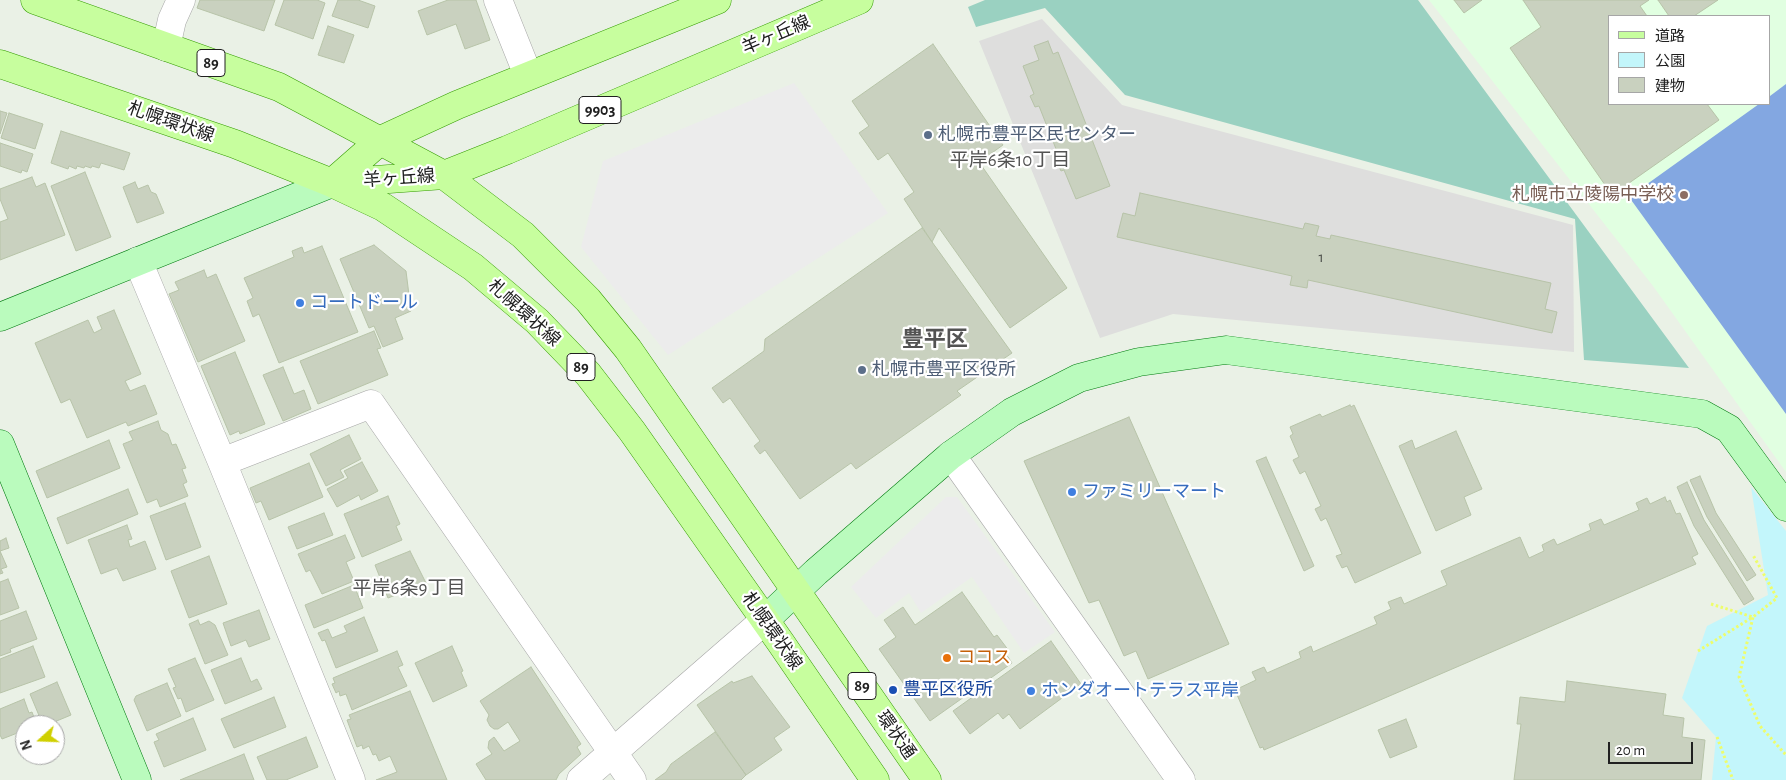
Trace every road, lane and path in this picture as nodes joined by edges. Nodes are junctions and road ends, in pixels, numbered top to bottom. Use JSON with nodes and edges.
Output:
{"nodes":[{"id":1,"x":36,"y":0,"type":"edge"},
{"id":2,"x":181,"y":0,"type":"edge"},
{"id":3,"x":498,"y":0,"type":"edge"},
{"id":4,"x":717,"y":0,"type":"edge"},
{"id":5,"x":855,"y":1,"type":"edge"},
{"id":6,"x":166,"y":47,"type":"junction"},
{"id":7,"x":0,"y":64,"type":"edge"},
{"id":8,"x":528,"y":75,"type":"junction"},
{"id":9,"x":381,"y":140,"type":"junction"},
{"id":10,"x":444,"y":175,"type":"junction"},
{"id":11,"x":332,"y":183,"type":"junction"},
{"id":12,"x":138,"y":261,"type":"junction"},
{"id":13,"x":0,"y":317,"type":"edge"},
{"id":14,"x":0,"y":444,"type":"edge"},
{"id":15,"x":951,"y":455,"type":"junction"},
{"id":16,"x":222,"y":462,"type":"junction"},
{"id":17,"x":1786,"y":507,"type":"edge"},
{"id":18,"x":1753,"y":556,"type":"dead end"},
{"id":19,"x":796,"y":591,"type":"junction"},
{"id":20,"x":1710,"y":604,"type":"dead end"},
{"id":21,"x":1753,"y":617,"type":"junction"},
{"id":22,"x":765,"y":620,"type":"junction"},
{"id":23,"x":1698,"y":651,"type":"dead end"},
{"id":24,"x":1716,"y":737,"type":"dead end"},
{"id":25,"x":612,"y":751,"type":"junction"},
{"id":26,"x":1786,"y":755,"type":"edge"},
{"id":27,"x":137,"y":780,"type":"edge"},
{"id":28,"x":351,"y":780,"type":"edge"},
{"id":29,"x":581,"y":780,"type":"edge"},
{"id":30,"x":632,"y":780,"type":"edge"},
{"id":31,"x":875,"y":780,"type":"edge"},
{"id":32,"x":927,"y":780,"type":"edge"},
{"id":33,"x":1181,"y":780,"type":"edge"},
{"id":34,"x":1733,"y":780,"type":"edge"}],
"edges":[{"from":1,"to":6,"type":"main road","number":"89"},
{"from":2,"to":6,"type":"street"},
{"from":3,"to":8,"type":"street"},
{"from":4,"to":8,"type":"main road","name":"羊ヶ丘線"},
{"from":5,"to":10,"type":"main road","name":"羊ヶ丘線","number":"9903"},
{"from":6,"to":9,"type":"main road","number":"89"},
{"from":7,"to":11,"type":"main road","name":"札幌環状線","number":"89"},
{"from":8,"to":9,"type":"main road","name":"羊ヶ丘線"},
{"from":9,"to":10,"type":"main road","number":"89"},
{"from":9,"to":11,"type":"main road","name":"羊ヶ丘線"},
{"from":10,"to":11,"type":"main road","name":"羊ヶ丘線","number":"9903"},
{"from":10,"to":19,"type":"main road","number":"89"},
{"from":11,"to":12,"type":"street"},
{"from":11,"to":22,"type":"main road","name":"札幌環状線","number":"89"},
{"from":12,"to":13,"type":"street"},
{"from":12,"to":16,"type":"street"},
{"from":14,"to":27,"type":"street"},
{"from":15,"to":17,"type":"street"},
{"from":15,"to":19,"type":"street"},
{"from":15,"to":33,"type":"street"},
{"from":16,"to":25,"type":"street"},
{"from":16,"to":28,"type":"street"},
{"from":18,"to":21,"type":"path"},
{"from":19,"to":22,"type":"street"},
{"from":19,"to":32,"type":"main road","name":"環状通","number":"89"},
{"from":20,"to":21,"type":"path"},
{"from":21,"to":23,"type":"path"},
{"from":21,"to":26,"type":"path"},
{"from":22,"to":25,"type":"street"},
{"from":22,"to":31,"type":"main road","name":"札幌環状線","number":"89"},
{"from":24,"to":34,"type":"path"},
{"from":25,"to":29,"type":"street"},
{"from":25,"to":30,"type":"street"}]}
